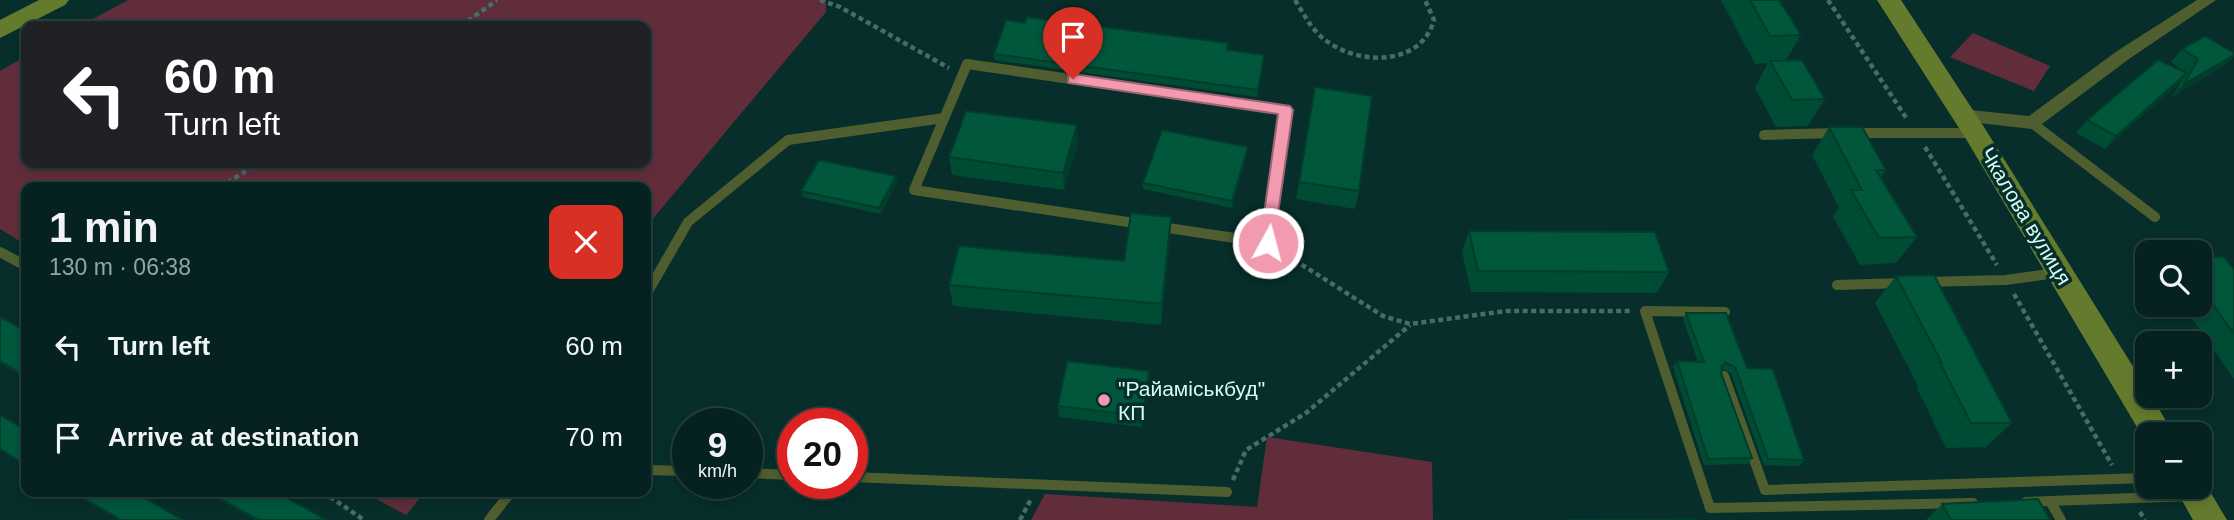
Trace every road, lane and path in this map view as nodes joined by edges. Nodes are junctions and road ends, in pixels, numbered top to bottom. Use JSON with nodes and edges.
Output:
{"nodes":[{"id":1,"x":57,"y":0,"type":"edge"},
{"id":2,"x":497,"y":0,"type":"edge"},
{"id":3,"x":820,"y":0,"type":"edge"},
{"id":4,"x":1295,"y":0,"type":"edge"},
{"id":5,"x":1424,"y":0,"type":"edge"},
{"id":6,"x":1828,"y":0,"type":"edge"},
{"id":7,"x":1889,"y":0,"type":"edge"},
{"id":8,"x":2208,"y":0,"type":"edge"},
{"id":9,"x":468,"y":21,"type":"edge"},
{"id":10,"x":0,"y":30,"type":"edge"},
{"id":11,"x":962,"y":76,"type":"junction"},
{"id":12,"x":944,"y":118,"type":"junction"},
{"id":13,"x":2032,"y":123,"type":"junction"},
{"id":14,"x":1968,"y":124,"type":"junction"},
{"id":15,"x":1916,"y":131,"type":"junction"},
{"id":16,"x":1764,"y":135,"type":"dead end"},
{"id":17,"x":251,"y":168,"type":"edge"},
{"id":18,"x":228,"y":182,"type":"edge"},
{"id":19,"x":2155,"y":217,"type":"dead end"},
{"id":20,"x":1268,"y":243,"type":"junction"},
{"id":21,"x":0,"y":252,"type":"edge"},
{"id":22,"x":21,"y":263,"type":"edge"},
{"id":23,"x":2060,"y":272,"type":"junction"},
{"id":24,"x":2006,"y":280,"type":"junction"},
{"id":25,"x":1837,"y":285,"type":"dead end"},
{"id":26,"x":651,"y":286,"type":"edge"},
{"id":27,"x":1645,"y":312,"type":"junction"},
{"id":28,"x":1725,"y":312,"type":"edge"},
{"id":29,"x":1410,"y":324,"type":"junction"},
{"id":30,"x":1724,"y":376,"type":"edge"},
{"id":31,"x":2151,"y":422,"type":"edge"},
{"id":32,"x":651,"y":470,"type":"edge"},
{"id":33,"x":672,"y":471,"type":"edge"},
{"id":34,"x":868,"y":478,"type":"edge"},
{"id":35,"x":2119,"y":478,"type":"junction"},
{"id":36,"x":2135,"y":478,"type":"edge"},
{"id":37,"x":1227,"y":492,"type":"joint"},
{"id":38,"x":330,"y":497,"type":"edge"},
{"id":39,"x":507,"y":497,"type":"edge"},
{"id":40,"x":2132,"y":498,"type":"junction"},
{"id":41,"x":2050,"y":501,"type":"junction"},
{"id":42,"x":2199,"y":501,"type":"edge"},
{"id":43,"x":1988,"y":502,"type":"edge"},
{"id":44,"x":2014,"y":502,"type":"edge"},
{"id":45,"x":364,"y":520,"type":"edge"},
{"id":46,"x":489,"y":520,"type":"edge"},
{"id":47,"x":2061,"y":520,"type":"edge"},
{"id":48,"x":2145,"y":520,"type":"edge"}],
"edges":[{"from":1,"to":10,"type":"main road"},
{"from":2,"to":9,"type":"path"},
{"from":3,"to":11,"type":"path"},
{"from":4,"to":5,"type":"path"},
{"from":6,"to":15,"type":"path"},
{"from":7,"to":14,"type":"main road","name":"Чкалова вулиця"},
{"from":8,"to":13,"type":"street"},
{"from":11,"to":12,"type":"lane"},
{"from":11,"to":20,"type":"lane"},
{"from":12,"to":20,"type":"lane"},
{"from":12,"to":26,"type":"lane"},
{"from":13,"to":14,"type":"street"},
{"from":13,"to":19,"type":"lane"},
{"from":14,"to":15,"type":"lane"},
{"from":14,"to":23,"type":"main road","name":"Чкалова вулиця"},
{"from":15,"to":16,"type":"lane"},
{"from":15,"to":24,"type":"path"},
{"from":17,"to":18,"type":"path"},
{"from":20,"to":29,"type":"path"},
{"from":21,"to":22,"type":"lane"},
{"from":23,"to":24,"type":"lane"},
{"from":23,"to":31,"type":"main road","name":"Чкалова вулиця"},
{"from":24,"to":25,"type":"lane"},
{"from":24,"to":35,"type":"path"},
{"from":27,"to":28,"type":"lane"},
{"from":27,"to":29,"type":"path"},
{"from":27,"to":43,"type":"lane"},
{"from":29,"to":37,"type":"path"},
{"from":30,"to":35,"type":"lane"},
{"from":32,"to":33,"type":"lane"},
{"from":34,"to":37,"type":"lane"},
{"from":35,"to":36,"type":"lane"},
{"from":38,"to":45,"type":"path"},
{"from":39,"to":46,"type":"lane"},
{"from":40,"to":41,"type":"lane"},
{"from":40,"to":42,"type":"lane"},
{"from":40,"to":48,"type":"path"},
{"from":41,"to":44,"type":"lane"},
{"from":41,"to":47,"type":"lane"}]}
